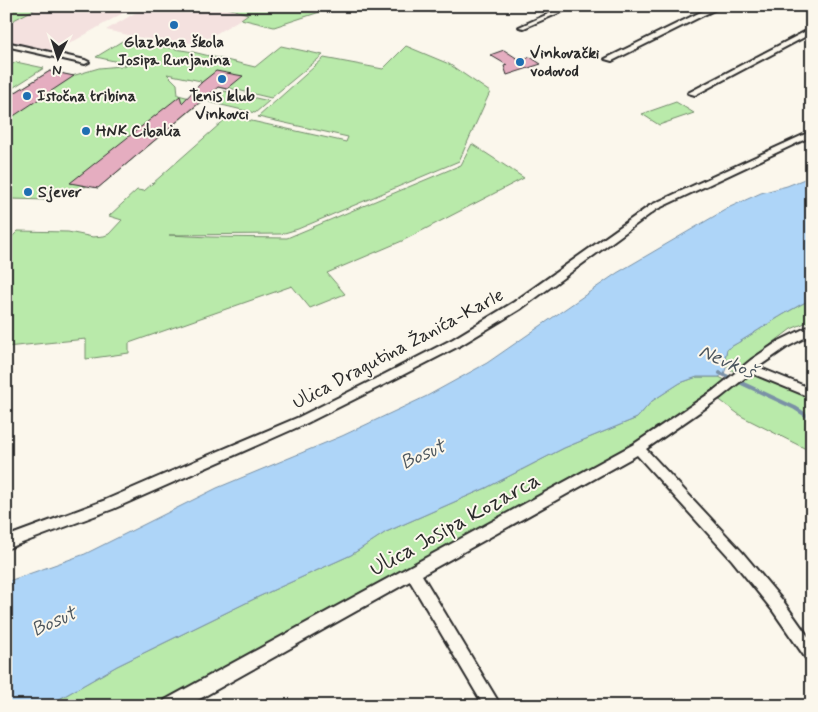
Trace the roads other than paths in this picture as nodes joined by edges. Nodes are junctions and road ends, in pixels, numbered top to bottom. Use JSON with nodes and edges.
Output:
{"nodes":[{"id":1,"x":421,"y":6,"type":"edge"},
{"id":2,"x":440,"y":6,"type":"edge"},
{"id":3,"x":572,"y":6,"type":"edge"},
{"id":4,"x":719,"y":6,"type":"edge"},
{"id":5,"x":797,"y":6,"type":"edge"},
{"id":6,"x":812,"y":12,"type":"edge"},
{"id":7,"x":522,"y":27,"type":"dead end"},
{"id":8,"x":812,"y":30,"type":"edge"},
{"id":9,"x":6,"y":44,"type":"edge"},
{"id":10,"x":609,"y":60,"type":"dead end"},
{"id":11,"x":85,"y":62,"type":"dead end"},
{"id":12,"x":692,"y":93,"type":"dead end"},
{"id":13,"x":812,"y":133,"type":"edge"},
{"id":14,"x":812,"y":329,"type":"edge"},
{"id":15,"x":746,"y":371,"type":"junction"},
{"id":16,"x":812,"y":394,"type":"edge"},
{"id":17,"x":638,"y":448,"type":"junction"},
{"id":18,"x":6,"y":544,"type":"edge"},
{"id":19,"x":412,"y":572,"type":"junction"},
{"id":20,"x":812,"y":655,"type":"edge"},
{"id":21,"x":171,"y":706,"type":"edge"},
{"id":22,"x":494,"y":706,"type":"edge"}],
"edges":[{"from":1,"to":2,"type":"street"},
{"from":3,"to":7,"type":"street"},
{"from":4,"to":10,"type":"street"},
{"from":5,"to":6,"type":"street"},
{"from":8,"to":12,"type":"street"},
{"from":9,"to":11,"type":"street"},
{"from":13,"to":18,"type":"street","name":"Ulica Dragutina Žanića-Karle"},
{"from":14,"to":15,"type":"street","name":"Ulica Josipa Kozarca"},
{"from":15,"to":16,"type":"street"},
{"from":15,"to":17,"type":"street","name":"Ulica Josipa Kozarca"},
{"from":17,"to":19,"type":"street","name":"Ulica Josipa Kozarca"},
{"from":17,"to":20,"type":"street"},
{"from":19,"to":21,"type":"street","name":"Ulica Josipa Kozarca"},
{"from":19,"to":22,"type":"street"}]}
